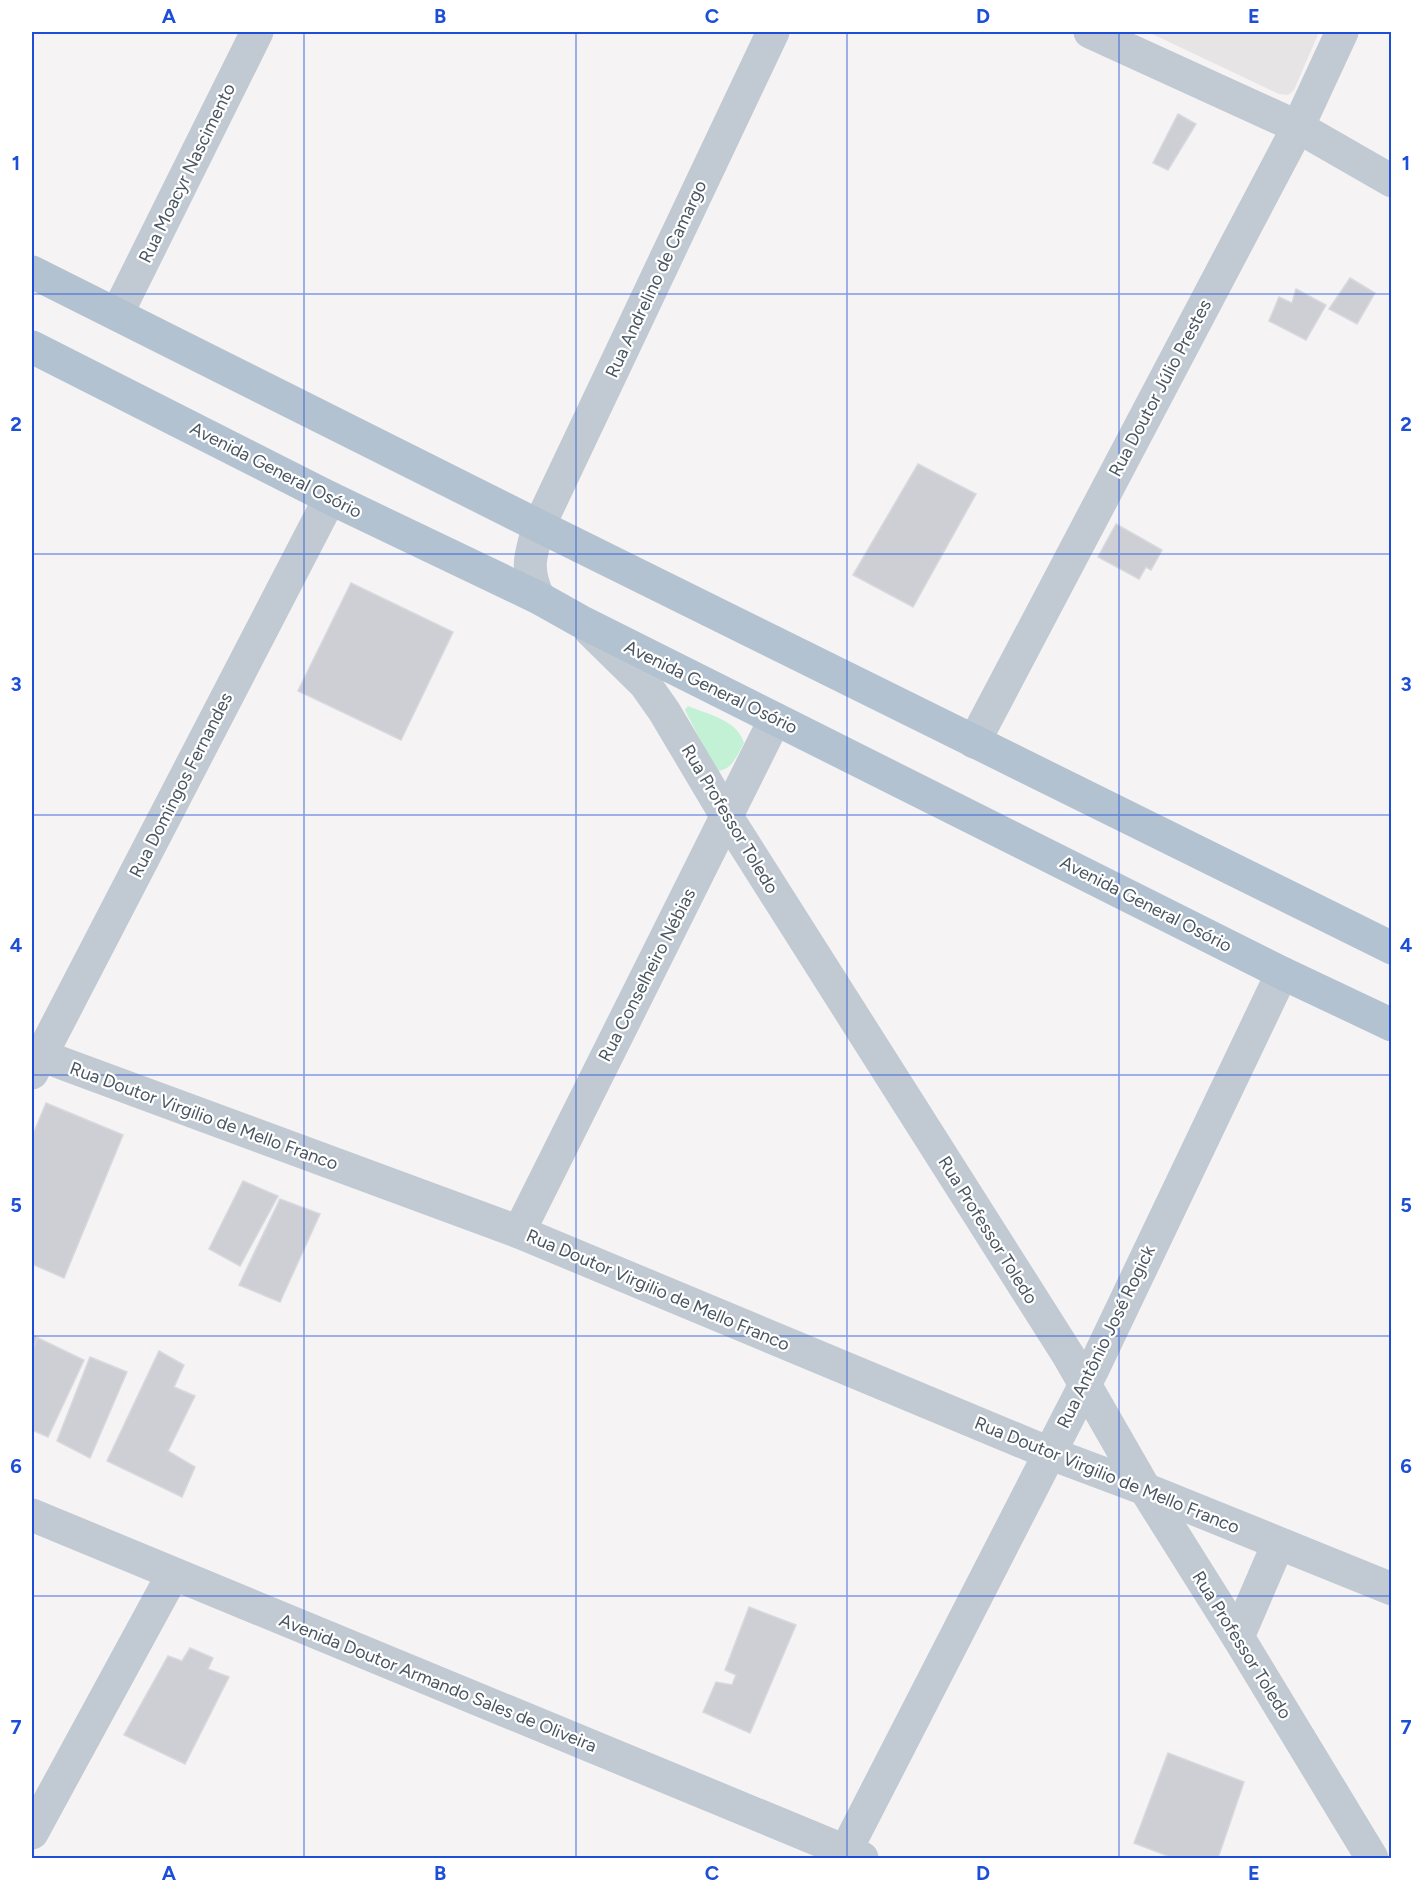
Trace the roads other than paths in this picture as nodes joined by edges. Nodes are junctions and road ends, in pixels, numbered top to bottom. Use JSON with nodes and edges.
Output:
{"nodes":[{"id":1,"x":256,"y":32,"type":"edge"},
{"id":2,"x":773,"y":32,"type":"edge"},
{"id":3,"x":1090,"y":32,"type":"edge"},
{"id":4,"x":1342,"y":32,"type":"edge"},
{"id":5,"x":1298,"y":127,"type":"junction"},
{"id":6,"x":1392,"y":181,"type":"edge"},
{"id":7,"x":32,"y":272,"type":"edge"},
{"id":8,"x":117,"y":314,"type":"junction"},
{"id":9,"x":32,"y":347,"type":"edge"},
{"id":10,"x":330,"y":498,"type":"junction"},
{"id":11,"x":539,"y":526,"type":"junction"},
{"id":12,"x":539,"y":598,"type":"junction"},
{"id":13,"x":580,"y":621,"type":"junction"},
{"id":14,"x":776,"y":719,"type":"junction"},
{"id":15,"x":974,"y":742,"type":"junction"},
{"id":16,"x":727,"y":817,"type":"junction"},
{"id":17,"x":1392,"y":948,"type":"edge"},
{"id":18,"x":1282,"y":973,"type":"junction"},
{"id":19,"x":1392,"y":1025,"type":"edge"},
{"id":20,"x":35,"y":1059,"type":"edge"},
{"id":21,"x":519,"y":1232,"type":"junction"},
{"id":22,"x":1085,"y":1384,"type":"junction"},
{"id":23,"x":1049,"y":1453,"type":"junction"},
{"id":24,"x":1145,"y":1489,"type":"junction"},
{"id":25,"x":32,"y":1515,"type":"edge"},
{"id":26,"x":1278,"y":1544,"type":"junction"},
{"id":27,"x":173,"y":1574,"type":"junction"},
{"id":28,"x":1392,"y":1589,"type":"edge"},
{"id":29,"x":1238,"y":1638,"type":"junction"},
{"id":30,"x":32,"y":1833,"type":"edge"},
{"id":31,"x":850,"y":1856,"type":"edge"},
{"id":32,"x":1372,"y":1858,"type":"edge"}],
"edges":[{"from":1,"to":8,"type":"street","name":"Rua Moacyr Nascimento"},
{"from":2,"to":11,"type":"street","name":"Rua Andrelino de Camargo"},
{"from":3,"to":5,"type":"street"},
{"from":4,"to":5,"type":"street","name":"Rua Doutor Júlio Prestes"},
{"from":5,"to":6,"type":"street"},
{"from":5,"to":15,"type":"street","name":"Rua Doutor Júlio Prestes"},
{"from":7,"to":8,"type":"main road"},
{"from":8,"to":11,"type":"main road"},
{"from":9,"to":10,"type":"main road","name":"Avenida General Osório"},
{"from":10,"to":12,"type":"main road","name":"Avenida General Osório"},
{"from":10,"to":20,"type":"street","name":"Rua Domingos Fernandes"},
{"from":11,"to":12,"type":"street","name":"Rua Andrelino de Camargo"},
{"from":11,"to":15,"type":"main road"},
{"from":12,"to":13,"type":"main road","name":"Avenida General Osório"},
{"from":13,"to":14,"type":"main road","name":"Avenida General Osório"},
{"from":13,"to":16,"type":"street","name":"Rua Professor Toledo"},
{"from":14,"to":16,"type":"street","name":"Rua Conselheiro Nébias"},
{"from":14,"to":18,"type":"main road","name":"Avenida General Osório"},
{"from":15,"to":17,"type":"main road"},
{"from":16,"to":21,"type":"street","name":"Rua Conselheiro Nébias"},
{"from":16,"to":22,"type":"street","name":"Rua Professor Toledo"},
{"from":18,"to":19,"type":"main road","name":"Avenida General Osório"},
{"from":18,"to":22,"type":"street","name":"Rua Antônio José Rogick"},
{"from":20,"to":21,"type":"street","name":"Rua Doutor Virgilio de Mello Franco"},
{"from":21,"to":23,"type":"street","name":"Rua Doutor Virgilio de Mello Franco"},
{"from":22,"to":23,"type":"street","name":"Rua Antônio José Rogick"},
{"from":22,"to":24,"type":"street","name":"Rua Professor Toledo"},
{"from":23,"to":24,"type":"street","name":"Rua Doutor Virgilio de Mello Franco"},
{"from":23,"to":31,"type":"street","name":"Rua Antônio José Rogick"},
{"from":24,"to":26,"type":"street","name":"Rua Doutor Virgilio de Mello Franco"},
{"from":24,"to":29,"type":"street","name":"Rua Professor Toledo"},
{"from":25,"to":27,"type":"street","name":"Avenida Doutor Armando Sales de Oliveira"},
{"from":26,"to":28,"type":"street","name":"Rua Doutor Virgilio de Mello Franco"},
{"from":26,"to":29,"type":"street"},
{"from":27,"to":30,"type":"street"},
{"from":27,"to":31,"type":"street","name":"Avenida Doutor Armando Sales de Oliveira"},
{"from":29,"to":32,"type":"street","name":"Rua Professor Toledo"}]}
